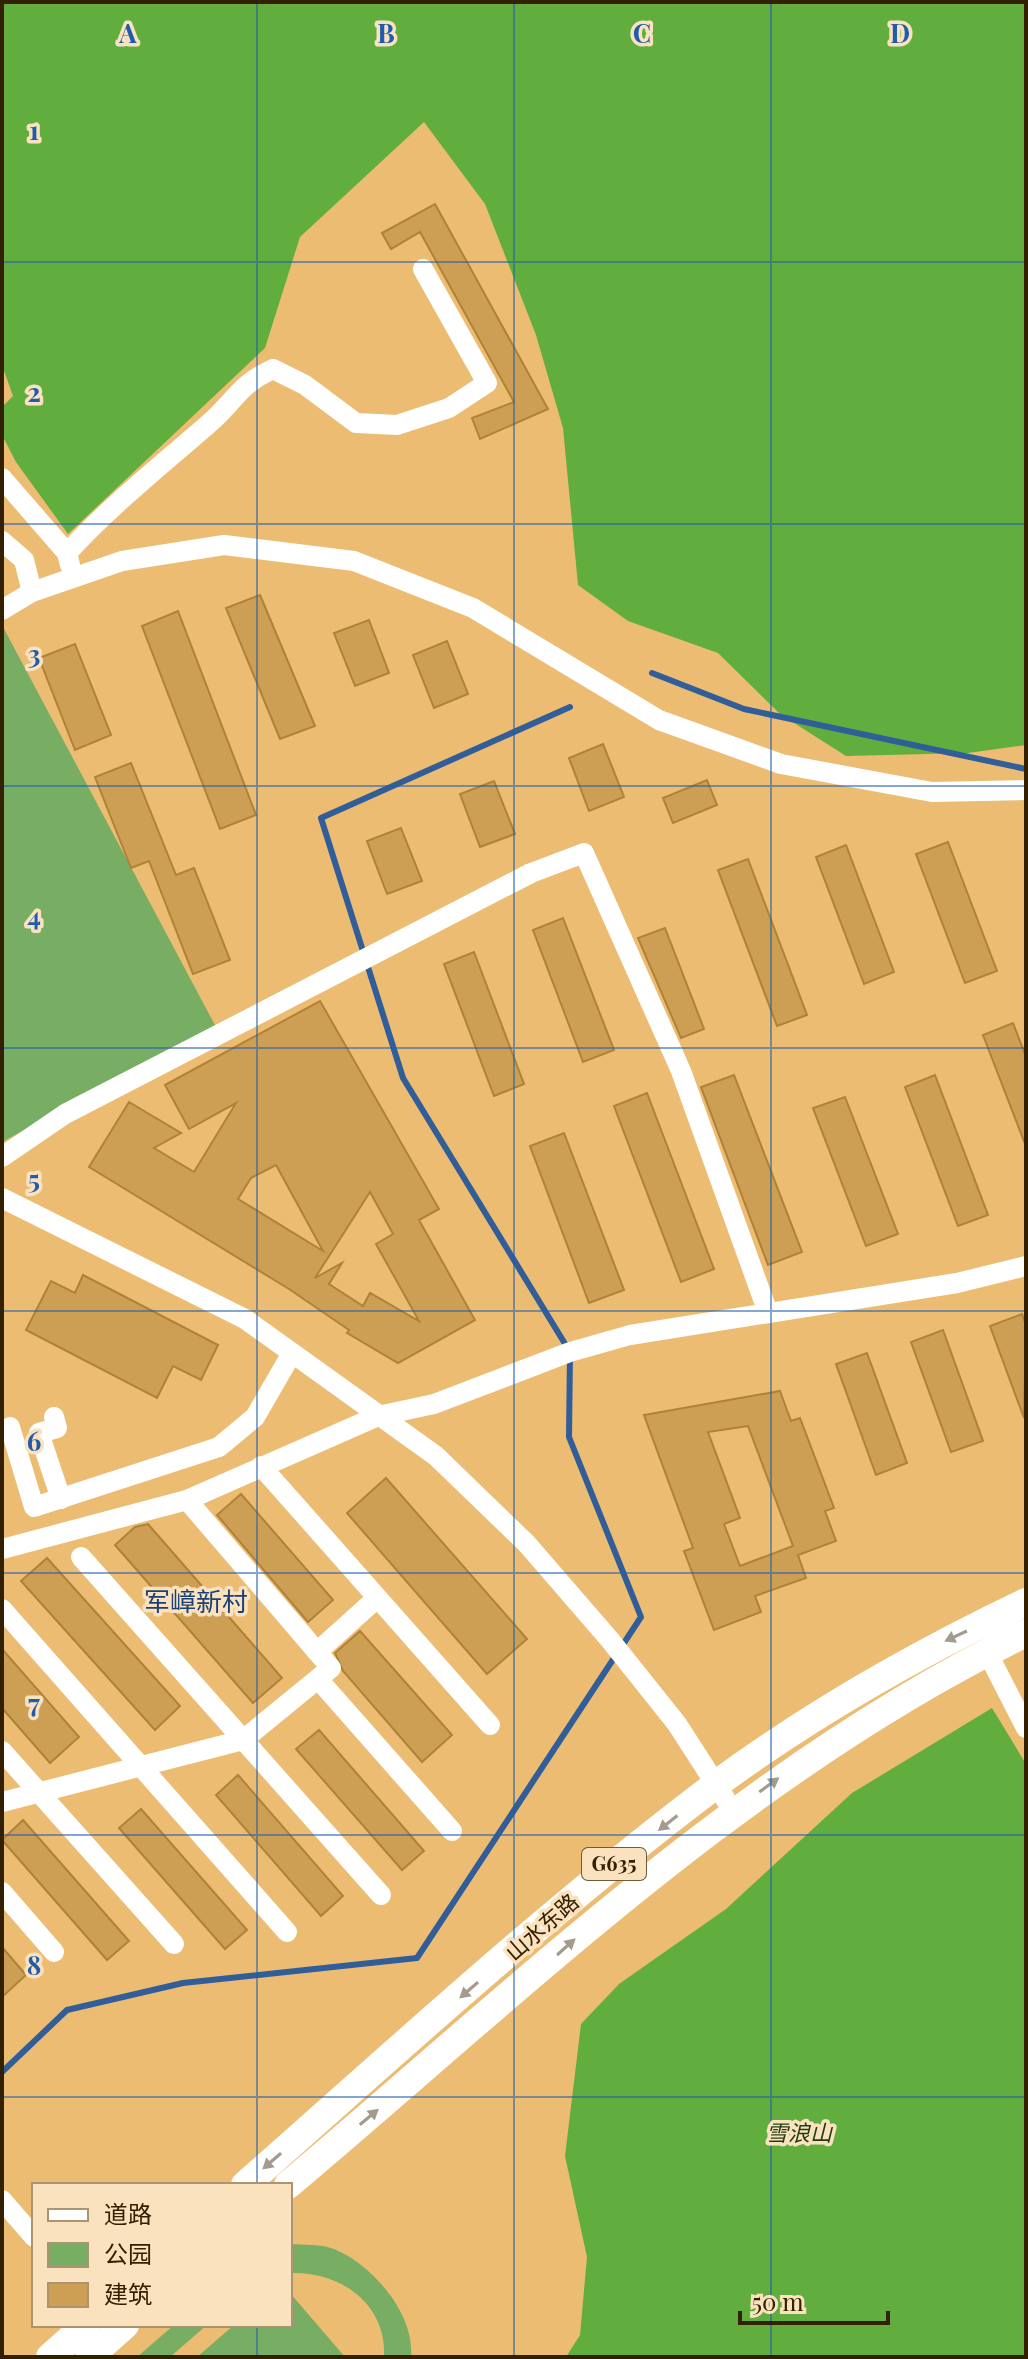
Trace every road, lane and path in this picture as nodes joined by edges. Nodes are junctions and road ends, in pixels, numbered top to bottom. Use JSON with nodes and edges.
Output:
{"nodes":[{"id":1,"x":423,"y":269,"type":"dead end"},
{"id":2,"x":2,"y":478,"type":"edge"},
{"id":3,"x":2,"y":541,"type":"edge"},
{"id":4,"x":67,"y":553,"type":"junction"},
{"id":5,"x":74,"y":578,"type":"junction"},
{"id":6,"x":32,"y":592,"type":"junction"},
{"id":7,"x":2,"y":610,"type":"edge"},
{"id":8,"x":1026,"y":790,"type":"edge"},
{"id":9,"x":2,"y":1157,"type":"edge"},
{"id":10,"x":2,"y":1198,"type":"edge"},
{"id":11,"x":1026,"y":1266,"type":"edge"},
{"id":12,"x":767,"y":1310,"type":"junction"},
{"id":13,"x":292,"y":1353,"type":"junction"},
{"id":14,"x":378,"y":1416,"type":"junction"},
{"id":15,"x":54,"y":1417,"type":"dead end"},
{"id":16,"x":10,"y":1427,"type":"dead end"},
{"id":17,"x":261,"y":1466,"type":"junction"},
{"id":18,"x":61,"y":1499,"type":"junction"},
{"id":19,"x":187,"y":1500,"type":"junction"},
{"id":20,"x":2,"y":1549,"type":"edge"},
{"id":21,"x":81,"y":1557,"type":"dead end"},
{"id":22,"x":377,"y":1598,"type":"junction"},
{"id":23,"x":1026,"y":1602,"type":"edge"},
{"id":24,"x":2,"y":1609,"type":"edge"},
{"id":25,"x":1026,"y":1633,"type":"edge"},
{"id":26,"x":317,"y":1652,"type":"junction"},
{"id":27,"x":987,"y":1652,"type":"junction"},
{"id":28,"x":318,"y":1679,"type":"junction"},
{"id":29,"x":490,"y":1725,"type":"dead end"},
{"id":30,"x":1026,"y":1728,"type":"edge"},
{"id":31,"x":243,"y":1740,"type":"junction"},
{"id":32,"x":2,"y":1751,"type":"edge"},
{"id":33,"x":140,"y":1766,"type":"junction"},
{"id":34,"x":716,"y":1785,"type":"junction"},
{"id":35,"x":39,"y":1792,"type":"junction"},
{"id":36,"x":2,"y":1802,"type":"edge"},
{"id":37,"x":733,"y":1811,"type":"junction"},
{"id":38,"x":452,"y":1831,"type":"dead end"},
{"id":39,"x":2,"y":1892,"type":"edge"},
{"id":40,"x":381,"y":1895,"type":"dead end"},
{"id":41,"x":287,"y":1932,"type":"dead end"},
{"id":42,"x":174,"y":1944,"type":"dead end"},
{"id":43,"x":54,"y":1952,"type":"dead end"},
{"id":44,"x":247,"y":2183,"type":"edge"},
{"id":45,"x":290,"y":2183,"type":"edge"},
{"id":46,"x":2,"y":2200,"type":"edge"},
{"id":47,"x":32,"y":2235,"type":"edge"},
{"id":48,"x":84,"y":2327,"type":"edge"},
{"id":49,"x":117,"y":2328,"type":"edge"},
{"id":50,"x":50,"y":2357,"type":"edge"},
{"id":51,"x":89,"y":2357,"type":"edge"}],
"edges":[{"from":1,"to":4,"type":"street"},
{"from":2,"to":4,"type":"street"},
{"from":3,"to":6,"type":"street"},
{"from":4,"to":5,"type":"street"},
{"from":5,"to":6,"type":"street"},
{"from":5,"to":8,"type":"street"},
{"from":6,"to":7,"type":"street"},
{"from":9,"to":12,"type":"street"},
{"from":10,"to":13,"type":"street"},
{"from":11,"to":12,"type":"street"},
{"from":12,"to":14,"type":"street"},
{"from":13,"to":14,"type":"street"},
{"from":13,"to":18,"type":"street"},
{"from":14,"to":17,"type":"street"},
{"from":14,"to":34,"type":"street"},
{"from":15,"to":18,"type":"street"},
{"from":16,"to":18,"type":"street"},
{"from":17,"to":19,"type":"street"},
{"from":17,"to":22,"type":"street"},
{"from":19,"to":20,"type":"street"},
{"from":19,"to":26,"type":"street"},
{"from":21,"to":31,"type":"street"},
{"from":22,"to":26,"type":"street"},
{"from":22,"to":29,"type":"street"},
{"from":23,"to":34,"type":"highway","name":"山水东路","number":"G635","one_way":true},
{"from":24,"to":33,"type":"street"},
{"from":25,"to":27,"type":"highway","name":"山水东路","number":"G635"},
{"from":26,"to":28,"type":"street"},
{"from":27,"to":30,"type":"street"},
{"from":37,"to":27,"type":"highway","name":"山水东路","number":"G635","one_way":true},
{"from":28,"to":31,"type":"street"},
{"from":28,"to":38,"type":"street"},
{"from":31,"to":33,"type":"street"},
{"from":31,"to":40,"type":"street"},
{"from":32,"to":35,"type":"street"},
{"from":33,"to":35,"type":"street"},
{"from":33,"to":41,"type":"street"},
{"from":34,"to":37,"type":"street"},
{"from":34,"to":44,"type":"highway","name":"山水东路","number":"G635","one_way":true},
{"from":35,"to":36,"type":"street"},
{"from":35,"to":42,"type":"street"},
{"from":45,"to":37,"type":"highway","name":"山水东路","number":"G635","one_way":true},
{"from":39,"to":43,"type":"street"},
{"from":46,"to":47,"type":"street"},
{"from":48,"to":50,"type":"highway"},
{"from":49,"to":51,"type":"highway"}]}
